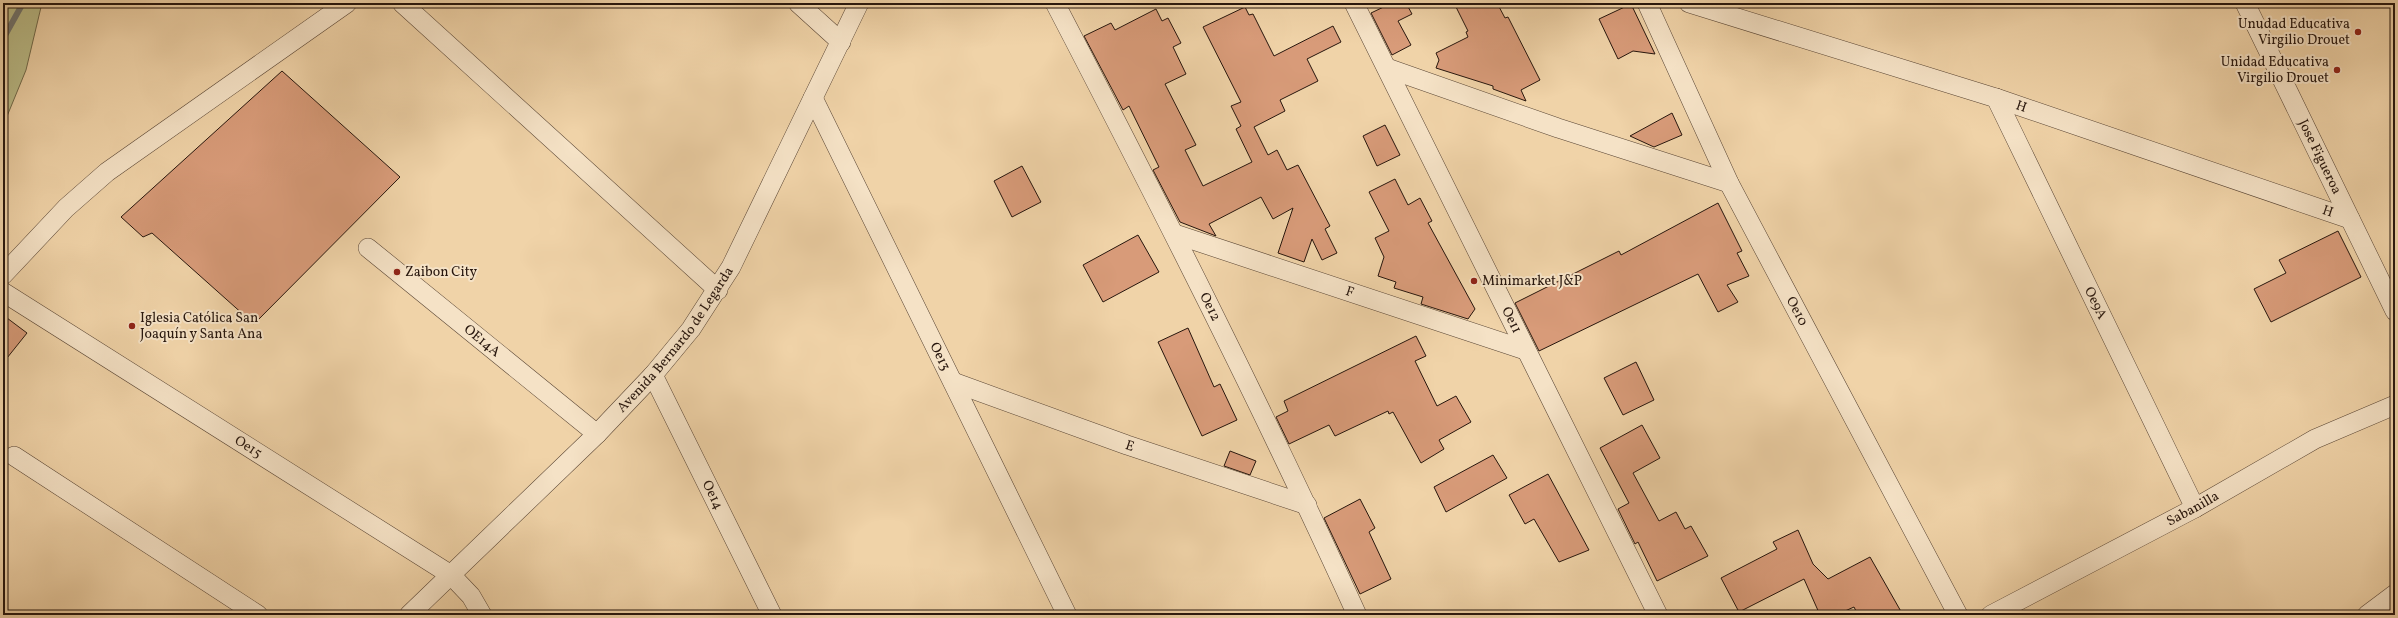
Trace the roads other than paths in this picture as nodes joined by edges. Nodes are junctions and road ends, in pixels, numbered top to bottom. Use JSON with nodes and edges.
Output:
{"nodes":[{"id":1,"x":347,"y":3,"type":"edge"},
{"id":2,"x":402,"y":3,"type":"edge"},
{"id":3,"x":798,"y":3,"type":"edge"},
{"id":4,"x":859,"y":3,"type":"edge"},
{"id":5,"x":1055,"y":3,"type":"edge"},
{"id":6,"x":1354,"y":3,"type":"edge"},
{"id":7,"x":1647,"y":3,"type":"edge"},
{"id":8,"x":1689,"y":3,"type":"edge"},
{"id":9,"x":2246,"y":3,"type":"edge"},
{"id":10,"x":841,"y":42,"type":"junction"},
{"id":11,"x":1387,"y":68,"type":"junction"},
{"id":12,"x":813,"y":98,"type":"junction"},
{"id":13,"x":1996,"y":98,"type":"junction"},
{"id":14,"x":1729,"y":183,"type":"junction"},
{"id":15,"x":2350,"y":220,"type":"junction"},
{"id":16,"x":1175,"y":234,"type":"junction"},
{"id":17,"x":368,"y":248,"type":"dead end"},
{"id":18,"x":3,"y":275,"type":"edge"},
{"id":19,"x":718,"y":290,"type":"junction"},
{"id":20,"x":3,"y":292,"type":"edge"},
{"id":21,"x":2395,"y":311,"type":"edge"},
{"id":22,"x":1525,"y":350,"type":"junction"},
{"id":23,"x":653,"y":375,"type":"junction"},
{"id":24,"x":953,"y":382,"type":"junction"},
{"id":25,"x":2395,"y":405,"type":"edge"},
{"id":26,"x":596,"y":434,"type":"junction"},
{"id":27,"x":14,"y":456,"type":"dead end"},
{"id":28,"x":1307,"y":505,"type":"junction"},
{"id":29,"x":2195,"y":508,"type":"junction"},
{"id":30,"x":450,"y":575,"type":"junction"},
{"id":31,"x":2395,"y":594,"type":"edge"},
{"id":32,"x":258,"y":615,"type":"edge"},
{"id":33,"x":409,"y":615,"type":"edge"},
{"id":34,"x":482,"y":615,"type":"edge"},
{"id":35,"x":772,"y":615,"type":"edge"},
{"id":36,"x":1067,"y":615,"type":"edge"},
{"id":37,"x":1357,"y":615,"type":"edge"},
{"id":38,"x":1658,"y":615,"type":"edge"},
{"id":39,"x":1958,"y":615,"type":"edge"},
{"id":40,"x":1991,"y":615,"type":"edge"},
{"id":41,"x":2368,"y":615,"type":"edge"}],
"edges":[{"from":1,"to":18,"type":"street"},
{"from":2,"to":19,"type":"street"},
{"from":3,"to":10,"type":"street"},
{"from":4,"to":10,"type":"street","name":"Avenida Bernardo de Legarda"},
{"from":5,"to":16,"type":"street","name":"Oe12"},
{"from":6,"to":11,"type":"street","name":"Oe11"},
{"from":7,"to":14,"type":"street","name":"Oe10"},
{"from":8,"to":13,"type":"street","name":"H"},
{"from":9,"to":15,"type":"street","name":"Jose Figueroa"},
{"from":10,"to":12,"type":"street","name":"Avenida Bernardo de Legarda"},
{"from":11,"to":14,"type":"street"},
{"from":11,"to":22,"type":"street","name":"Oe11"},
{"from":12,"to":19,"type":"street","name":"Avenida Bernardo de Legarda"},
{"from":12,"to":24,"type":"street","name":"Oe13"},
{"from":13,"to":15,"type":"street","name":"H"},
{"from":13,"to":29,"type":"street","name":"Oe9A"},
{"from":14,"to":39,"type":"street","name":"Oe10"},
{"from":15,"to":21,"type":"street","name":"Jose Figueroa"},
{"from":16,"to":22,"type":"street","name":"F"},
{"from":16,"to":28,"type":"street","name":"Oe12"},
{"from":17,"to":26,"type":"street","name":"OE14A"},
{"from":19,"to":23,"type":"street","name":"Avenida Bernardo de Legarda"},
{"from":20,"to":30,"type":"street","name":"Oe15"},
{"from":22,"to":38,"type":"street","name":"Oe11"},
{"from":23,"to":26,"type":"street","name":"Avenida Bernardo de Legarda"},
{"from":23,"to":35,"type":"street","name":"Oe14"},
{"from":24,"to":28,"type":"street","name":"E"},
{"from":24,"to":36,"type":"street","name":"Oe13"},
{"from":25,"to":29,"type":"street","name":"Sabanilla"},
{"from":26,"to":30,"type":"street","name":"Avenida Bernardo de Legarda"},
{"from":27,"to":32,"type":"street"},
{"from":28,"to":37,"type":"street","name":"Oe12"},
{"from":29,"to":40,"type":"street","name":"Sabanilla"},
{"from":30,"to":33,"type":"street","name":"Avenida Bernardo de Legarda"},
{"from":30,"to":34,"type":"street","name":"Oe15"},
{"from":31,"to":41,"type":"street"}]}
